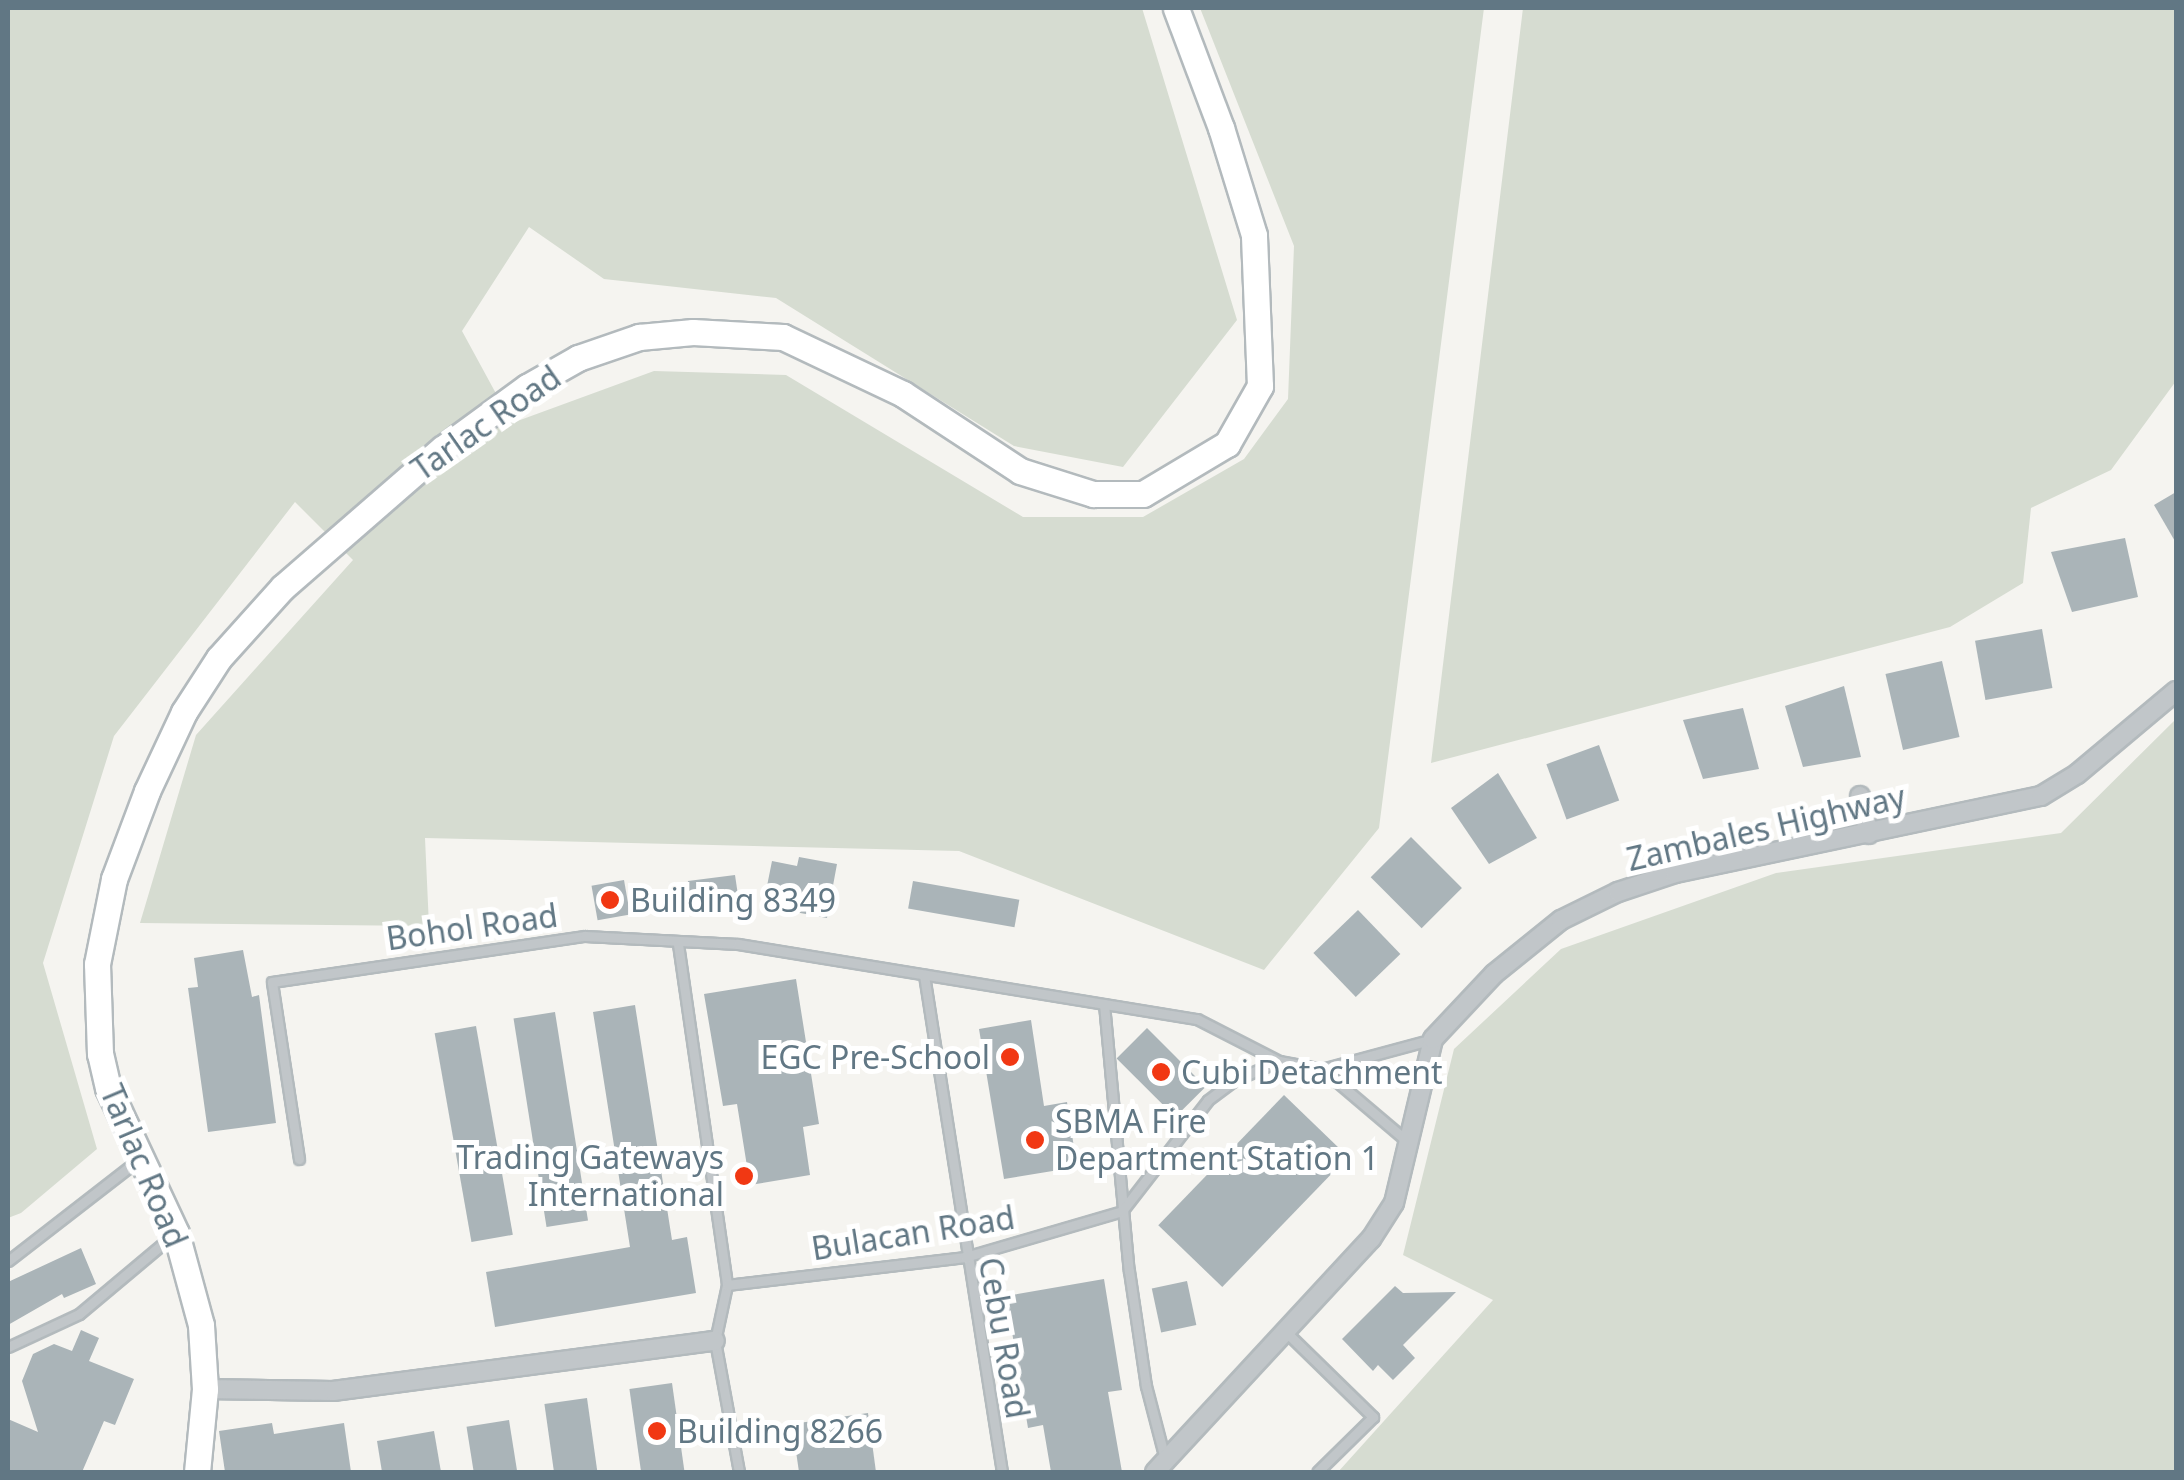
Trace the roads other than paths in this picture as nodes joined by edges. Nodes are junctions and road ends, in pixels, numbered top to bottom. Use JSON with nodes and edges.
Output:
{"nodes":[{"id":1,"x":1176,"y":8,"type":"edge"},
{"id":2,"x":2176,"y":691,"type":"edge"},
{"id":3,"x":1860,"y":796,"type":"dead end"},
{"id":4,"x":1869,"y":834,"type":"junction"},
{"id":5,"x":678,"y":944,"type":"junction"},
{"id":6,"x":924,"y":974,"type":"junction"},
{"id":7,"x":1104,"y":1004,"type":"junction"},
{"id":8,"x":1433,"y":1039,"type":"junction"},
{"id":9,"x":1279,"y":1061,"type":"junction"},
{"id":10,"x":1322,"y":1069,"type":"junction"},
{"id":11,"x":1408,"y":1142,"type":"junction"},
{"id":12,"x":139,"y":1159,"type":"junction"},
{"id":13,"x":299,"y":1159,"type":"dead end"},
{"id":14,"x":1122,"y":1211,"type":"junction"},
{"id":15,"x":176,"y":1232,"type":"junction"},
{"id":16,"x":965,"y":1257,"type":"junction"},
{"id":17,"x":8,"y":1261,"type":"edge"},
{"id":18,"x":727,"y":1285,"type":"junction"},
{"id":19,"x":1286,"y":1332,"type":"junction"},
{"id":20,"x":715,"y":1341,"type":"junction"},
{"id":21,"x":8,"y":1347,"type":"edge"},
{"id":22,"x":205,"y":1389,"type":"junction"},
{"id":23,"x":1160,"y":1467,"type":"edge"},
{"id":24,"x":197,"y":1472,"type":"edge"},
{"id":25,"x":739,"y":1472,"type":"edge"},
{"id":26,"x":1002,"y":1472,"type":"edge"},
{"id":27,"x":1316,"y":1472,"type":"edge"}],
"edges":[{"from":1,"to":12,"type":"main road","name":"Tarlac Road"},
{"from":2,"to":4,"type":"street","name":"Zambales Highway"},
{"from":3,"to":4,"type":"street"},
{"from":4,"to":8,"type":"street","name":"Zambales Highway"},
{"from":5,"to":6,"type":"lane","name":"Bohol Road"},
{"from":5,"to":13,"type":"lane","name":"Bohol Road"},
{"from":5,"to":18,"type":"lane"},
{"from":6,"to":7,"type":"lane","name":"Bohol Road"},
{"from":6,"to":16,"type":"lane","name":"Cebu Road"},
{"from":7,"to":9,"type":"lane","name":"Bohol Road"},
{"from":7,"to":14,"type":"lane"},
{"from":8,"to":10,"type":"lane","name":"Bohol Road"},
{"from":8,"to":11,"type":"street","name":"Zambales Highway"},
{"from":9,"to":10,"type":"lane","name":"Bohol Road"},
{"from":9,"to":14,"type":"lane"},
{"from":10,"to":11,"type":"lane","name":"Bohol Road"},
{"from":11,"to":19,"type":"street","name":"Zambales Highway"},
{"from":12,"to":15,"type":"main road","name":"Tarlac Road"},
{"from":12,"to":17,"type":"lane"},
{"from":14,"to":16,"type":"lane","name":"Bulacan Road"},
{"from":14,"to":23,"type":"lane"},
{"from":15,"to":21,"type":"lane"},
{"from":15,"to":22,"type":"main road","name":"Tarlac Road"},
{"from":16,"to":18,"type":"lane","name":"Bulacan Road"},
{"from":16,"to":26,"type":"lane","name":"Cebu Road"},
{"from":18,"to":20,"type":"lane"},
{"from":19,"to":23,"type":"street","name":"Zambales Highway"},
{"from":19,"to":27,"type":"lane"},
{"from":20,"to":22,"type":"street"},
{"from":20,"to":25,"type":"lane"},
{"from":22,"to":24,"type":"main road","name":"Tarlac Road"}]}
